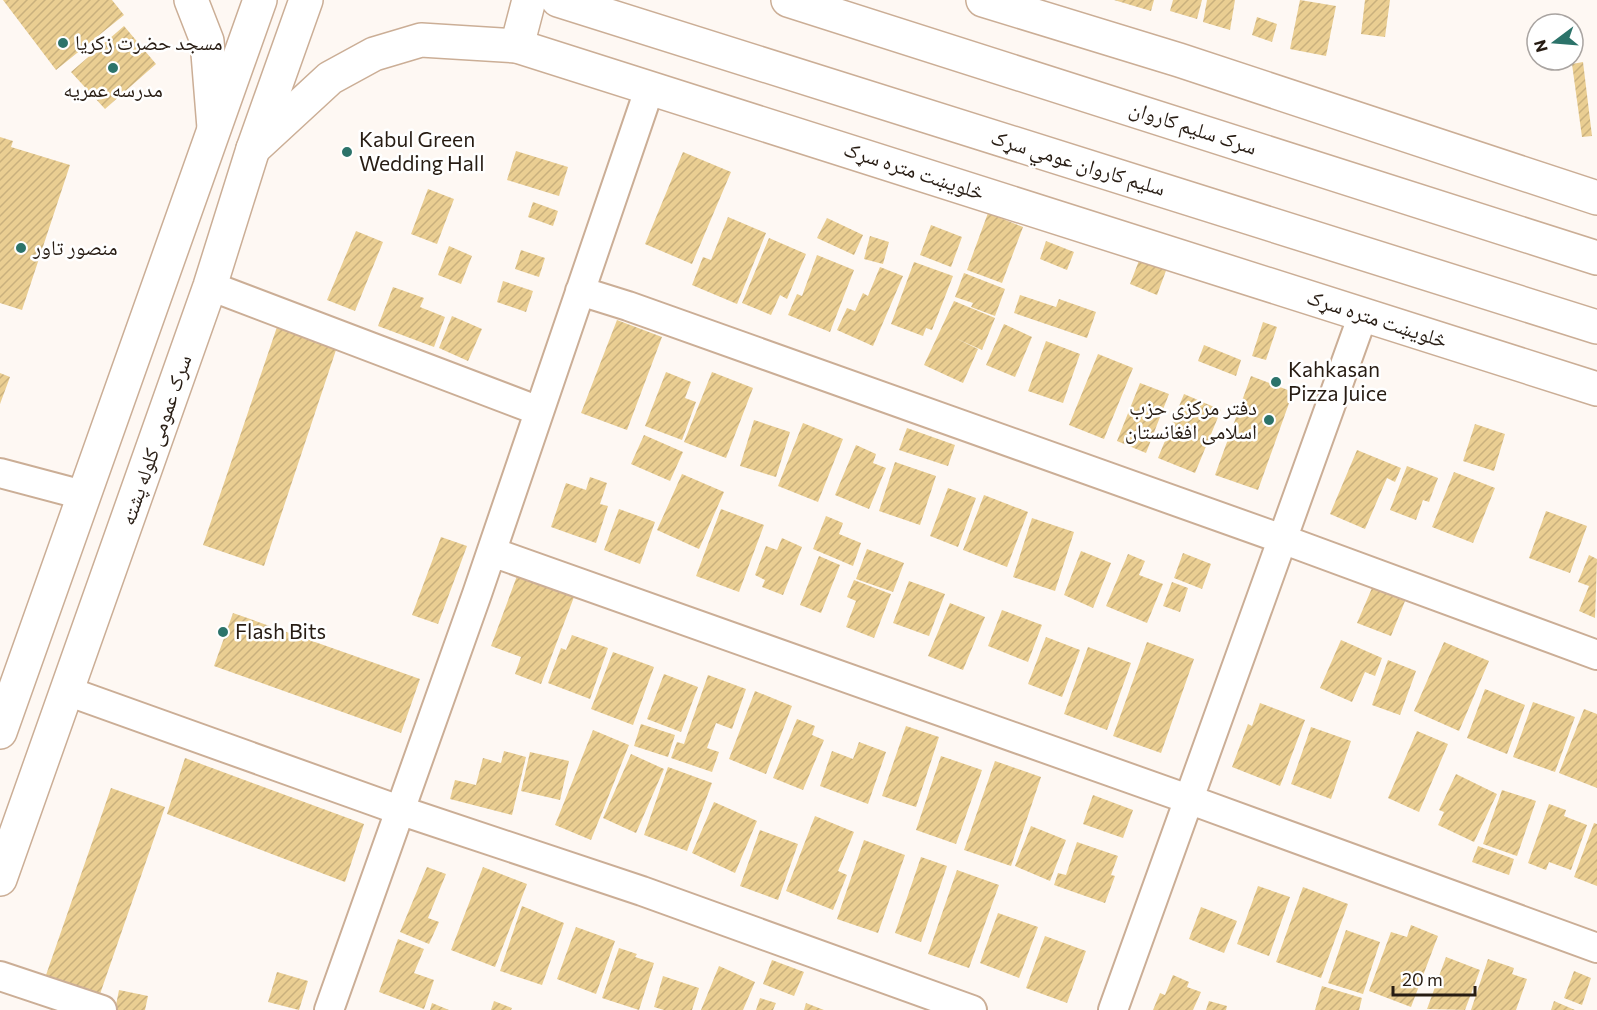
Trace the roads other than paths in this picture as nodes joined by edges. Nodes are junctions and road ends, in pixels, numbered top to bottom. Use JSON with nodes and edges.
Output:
{"nodes":[{"id":1,"x":191,"y":0,"type":"edge"},
{"id":2,"x":260,"y":0,"type":"edge"},
{"id":3,"x":306,"y":0,"type":"edge"},
{"id":4,"x":529,"y":0,"type":"edge"},
{"id":5,"x":558,"y":0,"type":"edge"},
{"id":6,"x":788,"y":0,"type":"edge"},
{"id":7,"x":1002,"y":3,"type":"edge"},
{"id":8,"x":517,"y":46,"type":"junction"},
{"id":9,"x":650,"y":87,"type":"junction"},
{"id":10,"x":214,"y":128,"type":"junction"},
{"id":11,"x":253,"y":149,"type":"junction"},
{"id":12,"x":1597,"y":198,"type":"edge"},
{"id":13,"x":1597,"y":258,"type":"edge"},
{"id":14,"x":210,"y":286,"type":"junction"},
{"id":15,"x":580,"y":291,"type":"junction"},
{"id":16,"x":1363,"y":315,"type":"junction"},
{"id":17,"x":1597,"y":327,"type":"edge"},
{"id":18,"x":1597,"y":389,"type":"edge"},
{"id":19,"x":539,"y":411,"type":"junction"},
{"id":20,"x":0,"y":473,"type":"edge"},
{"id":21,"x":82,"y":495,"type":"junction"},
{"id":22,"x":1282,"y":539,"type":"junction"},
{"id":23,"x":492,"y":552,"type":"junction"},
{"id":24,"x":1597,"y":655,"type":"edge"},
{"id":25,"x":67,"y":691,"type":"junction"},
{"id":26,"x":0,"y":732,"type":"edge"},
{"id":27,"x":1188,"y":799,"type":"junction"},
{"id":28,"x":399,"y":810,"type":"junction"},
{"id":29,"x":0,"y":879,"type":"edge"},
{"id":30,"x":1597,"y":948,"type":"edge"},
{"id":31,"x":0,"y":976,"type":"edge"},
{"id":32,"x":102,"y":1010,"type":"edge"},
{"id":33,"x":329,"y":1010,"type":"edge"},
{"id":34,"x":972,"y":1010,"type":"edge"},
{"id":35,"x":1113,"y":1010,"type":"edge"}],
"edges":[{"from":1,"to":10,"type":"main road"},
{"from":2,"to":10,"type":"main road"},
{"from":3,"to":11,"type":"main road","name":"سرک عمومی کلوله پشته"},
{"from":4,"to":8,"type":"main road"},
{"from":5,"to":17,"type":"main road","name":"سلیم کاروان عومي سړک"},
{"from":6,"to":13,"type":"main road","name":"سرک سلیم کاروان"},
{"from":7,"to":12,"type":"main road"},
{"from":8,"to":9,"type":"main road","name":"څلویښت متره سړک"},
{"from":8,"to":11,"type":"main road","name":"څلویښت متره سړک"},
{"from":9,"to":15,"type":"street"},
{"from":9,"to":16,"type":"main road","name":"څلویښت متره سړک"},
{"from":10,"to":21,"type":"main road"},
{"from":11,"to":14,"type":"main road","name":"سرک عمومی کلوله پشته"},
{"from":14,"to":19,"type":"street"},
{"from":14,"to":25,"type":"main road","name":"سرک عمومی کلوله پشته"},
{"from":15,"to":19,"type":"street"},
{"from":15,"to":22,"type":"street"},
{"from":16,"to":18,"type":"main road","name":"څلویښت متره سړک"},
{"from":16,"to":22,"type":"street"},
{"from":19,"to":23,"type":"street"},
{"from":20,"to":21,"type":"street"},
{"from":21,"to":26,"type":"main road"},
{"from":22,"to":24,"type":"street"},
{"from":22,"to":27,"type":"street"},
{"from":23,"to":27,"type":"street"},
{"from":23,"to":28,"type":"street"},
{"from":25,"to":28,"type":"street"},
{"from":25,"to":29,"type":"main road","name":"سرک عمومی کلوله پشته"},
{"from":27,"to":30,"type":"street"},
{"from":27,"to":35,"type":"street"},
{"from":28,"to":33,"type":"street"},
{"from":28,"to":34,"type":"street"},
{"from":31,"to":32,"type":"street"}]}
